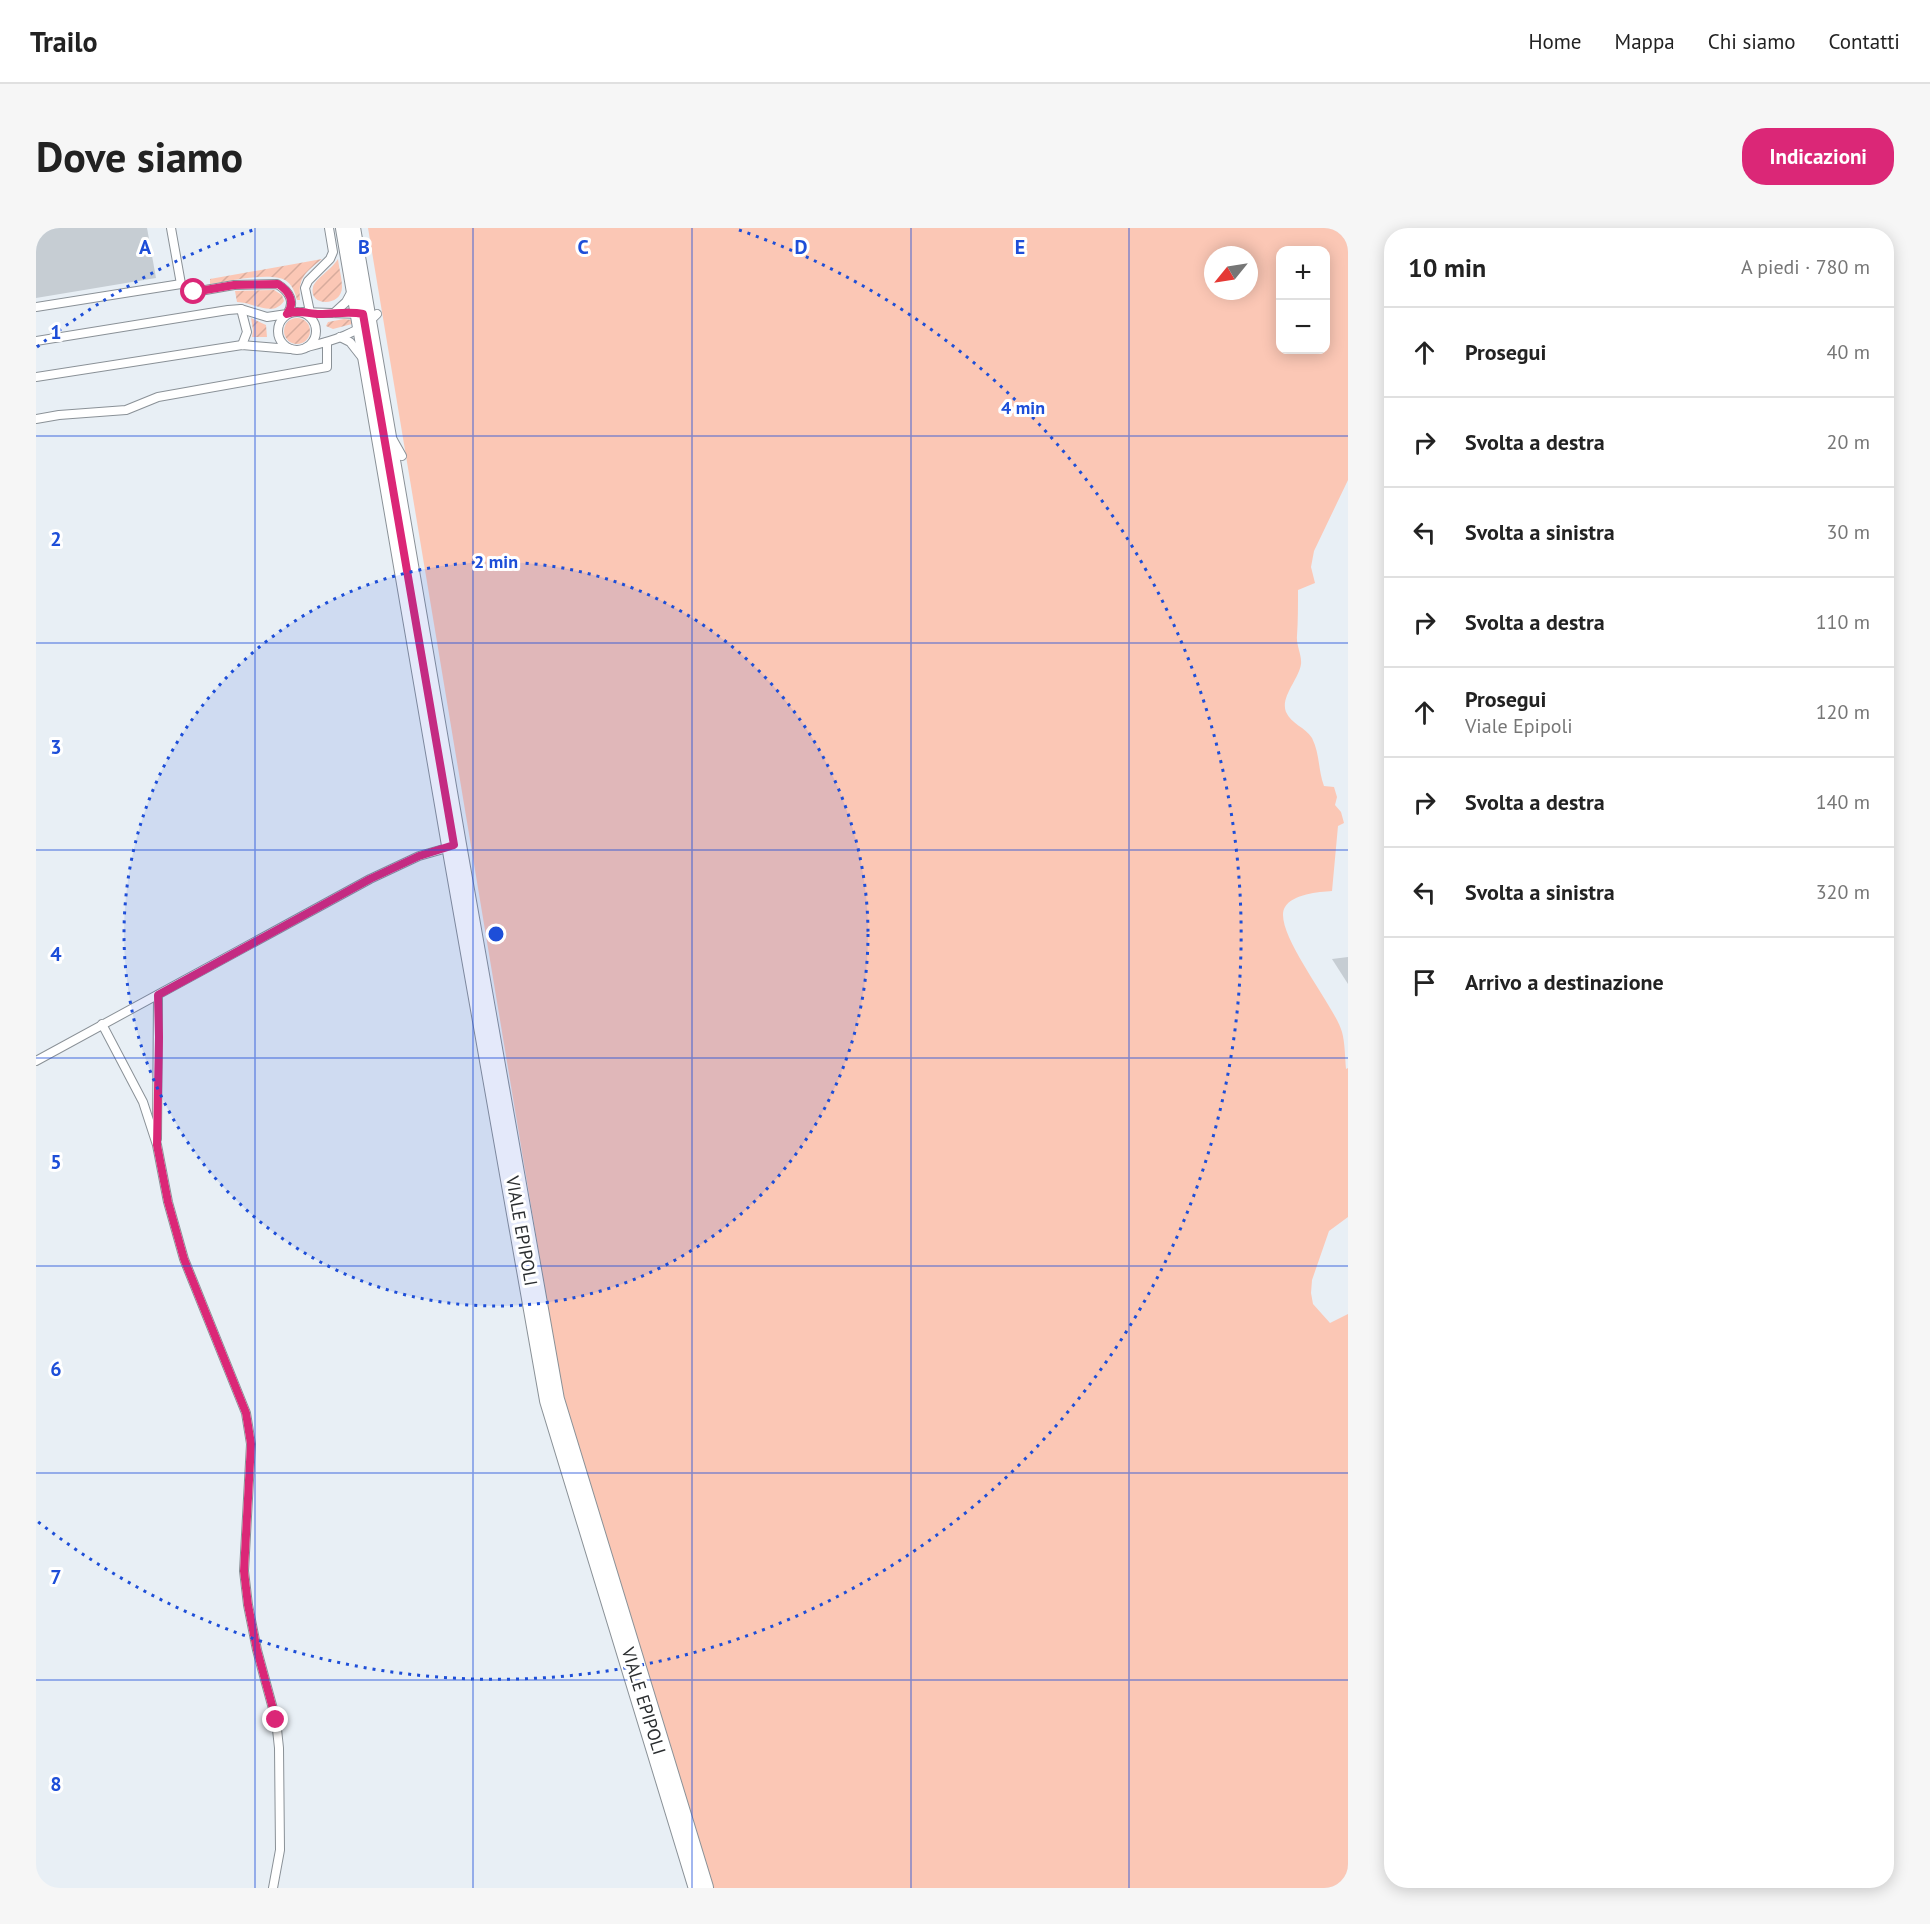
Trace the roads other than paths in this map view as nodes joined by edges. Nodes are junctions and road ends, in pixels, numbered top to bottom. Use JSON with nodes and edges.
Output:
{"nodes":[{"id":1,"x":171,"y":228,"type":"edge"},
{"id":2,"x":329,"y":228,"type":"edge"},
{"id":3,"x":348,"y":228,"type":"edge"},
{"id":4,"x":362,"y":228,"type":"edge"},
{"id":5,"x":356,"y":271,"type":"junction"},
{"id":6,"x":181,"y":284,"type":"junction"},
{"id":7,"x":308,"y":303,"type":"junction"},
{"id":8,"x":36,"y":307,"type":"edge"},
{"id":9,"x":241,"y":309,"type":"junction"},
{"id":10,"x":334,"y":313,"type":"junction"},
{"id":11,"x":287,"y":314,"type":"junction"},
{"id":12,"x":308,"y":314,"type":"junction"},
{"id":13,"x":322,"y":314,"type":"junction"},
{"id":14,"x":369,"y":318,"type":"junction"},
{"id":15,"x":340,"y":337,"type":"junction"},
{"id":16,"x":36,"y":341,"type":"edge"},
{"id":17,"x":327,"y":342,"type":"junction"},
{"id":18,"x":242,"y":345,"type":"junction"},
{"id":19,"x":307,"y":347,"type":"junction"},
{"id":20,"x":290,"y":349,"type":"junction"},
{"id":21,"x":36,"y":377,"type":"edge"},
{"id":22,"x":378,"y":397,"type":"junction"},
{"id":23,"x":36,"y":419,"type":"edge"},
{"id":24,"x":406,"y":560,"type":"junction"},
{"id":25,"x":454,"y":845,"type":"junction"},
{"id":26,"x":158,"y":995,"type":"junction"},
{"id":27,"x":102,"y":1024,"type":"junction"},
{"id":28,"x":36,"y":1061,"type":"edge"},
{"id":29,"x":157,"y":1145,"type":"junction"},
{"id":30,"x":273,"y":1888,"type":"edge"},
{"id":31,"x":701,"y":1888,"type":"edge"}],
"edges":[{"from":1,"to":6,"type":"lane"},
{"from":2,"to":7,"type":"lane"},
{"from":3,"to":5,"type":"main road"},
{"from":4,"to":14,"type":"main road"},
{"from":5,"to":10,"type":"lane"},
{"from":5,"to":14,"type":"main road"},
{"from":6,"to":8,"type":"lane"},
{"from":6,"to":11,"type":"lane"},
{"from":7,"to":12,"type":"lane"},
{"from":7,"to":13,"type":"lane"},
{"from":9,"to":11,"type":"lane"},
{"from":9,"to":16,"type":"lane"},
{"from":9,"to":18,"type":"lane"},
{"from":10,"to":13,"type":"lane"},
{"from":10,"to":14,"type":"lane"},
{"from":11,"to":12,"type":"lane"},
{"from":11,"to":20,"type":"lane"},
{"from":12,"to":13,"type":"lane"},
{"from":12,"to":19,"type":"lane"},
{"from":14,"to":15,"type":"lane"},
{"from":14,"to":22,"type":"main road"},
{"from":14,"to":24,"type":"main road"},
{"from":15,"to":17,"type":"lane"},
{"from":15,"to":22,"type":"lane"},
{"from":17,"to":19,"type":"lane"},
{"from":17,"to":23,"type":"lane"},
{"from":18,"to":20,"type":"lane"},
{"from":18,"to":21,"type":"lane"},
{"from":19,"to":20,"type":"lane"},
{"from":22,"to":24,"type":"main road"},
{"from":24,"to":25,"type":"main road","name":"VIALE EPIPOLI"},
{"from":25,"to":26,"type":"lane"},
{"from":25,"to":31,"type":"main road","name":"VIALE EPIPOLI"},
{"from":26,"to":27,"type":"lane"},
{"from":26,"to":29,"type":"lane"},
{"from":27,"to":28,"type":"lane"},
{"from":27,"to":29,"type":"lane"},
{"from":29,"to":30,"type":"lane"}]}
